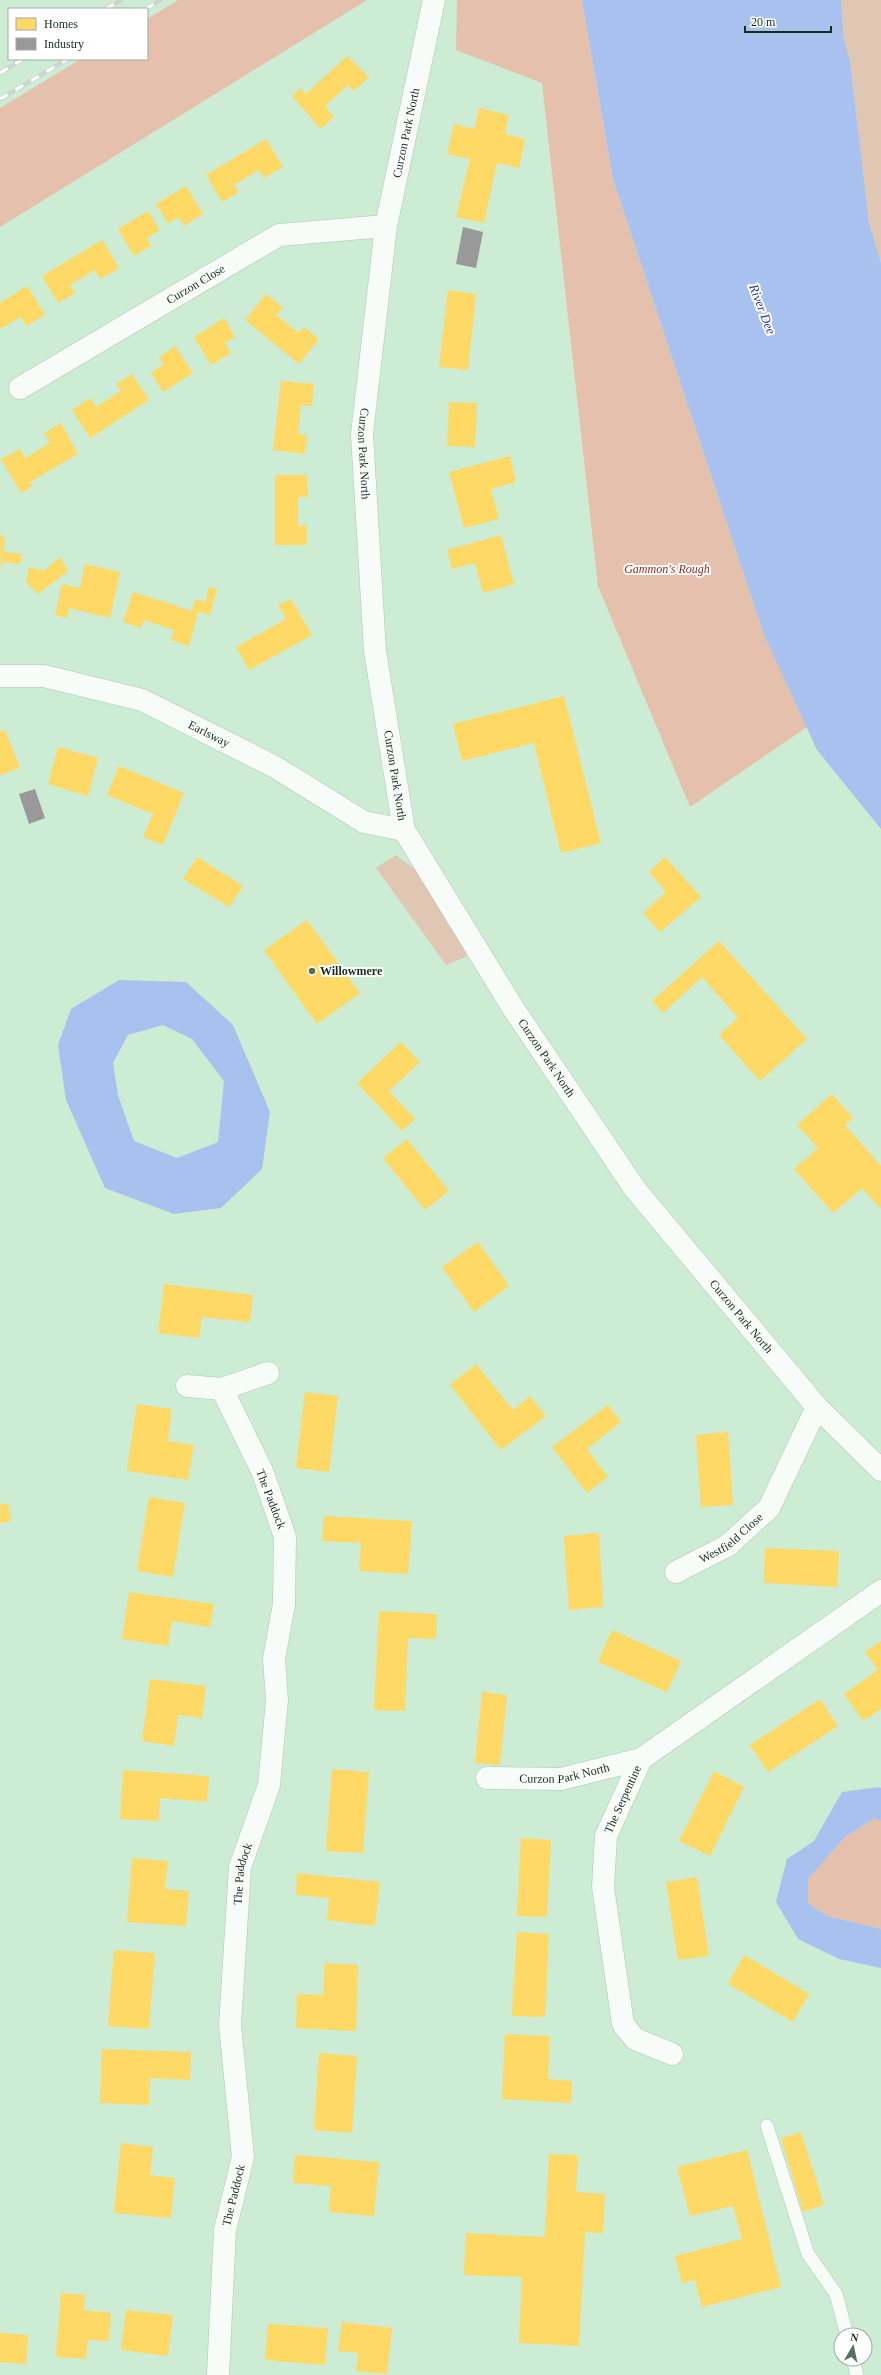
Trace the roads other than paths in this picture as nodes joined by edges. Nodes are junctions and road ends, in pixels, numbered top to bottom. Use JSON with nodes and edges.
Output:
{"nodes":[{"id":1,"x":434,"y":0,"type":"edge"},
{"id":2,"x":386,"y":226,"type":"junction"},
{"id":3,"x":20,"y":388,"type":"dead end"},
{"id":4,"x":0,"y":676,"type":"edge"},
{"id":5,"x":404,"y":830,"type":"junction"},
{"id":6,"x":268,"y":1373,"type":"dead end"},
{"id":7,"x":186,"y":1386,"type":"dead end"},
{"id":8,"x":222,"y":1389,"type":"junction"},
{"id":9,"x":817,"y":1407,"type":"junction"},
{"id":10,"x":881,"y":1470,"type":"edge"},
{"id":11,"x":676,"y":1572,"type":"dead end"},
{"id":12,"x":881,"y":1591,"type":"edge"},
{"id":13,"x":641,"y":1759,"type":"junction"},
{"id":14,"x":487,"y":1778,"type":"dead end"},
{"id":15,"x":672,"y":2054,"type":"dead end"},
{"id":16,"x":767,"y":2126,"type":"dead end"},
{"id":17,"x":845,"y":2327,"type":"edge"},
{"id":18,"x":218,"y":2375,"type":"edge"}],
"edges":[{"from":1,"to":2,"type":"street","name":"Curzon Park North"},
{"from":2,"to":3,"type":"street","name":"Curzon Close"},
{"from":2,"to":5,"type":"street","name":"Curzon Park North"},
{"from":4,"to":5,"type":"street","name":"Earlsway"},
{"from":5,"to":9,"type":"street","name":"Curzon Park North"},
{"from":6,"to":8,"type":"street"},
{"from":7,"to":8,"type":"street"},
{"from":8,"to":18,"type":"street","name":"The Paddock"},
{"from":9,"to":10,"type":"street","name":"Curzon Park North"},
{"from":9,"to":11,"type":"street","name":"Westfield Close"},
{"from":12,"to":13,"type":"street","name":"The Serpentine"},
{"from":13,"to":14,"type":"street","name":"Curzon Park North"},
{"from":13,"to":15,"type":"street","name":"The Serpentine"},
{"from":16,"to":17,"type":"lane"}]}
